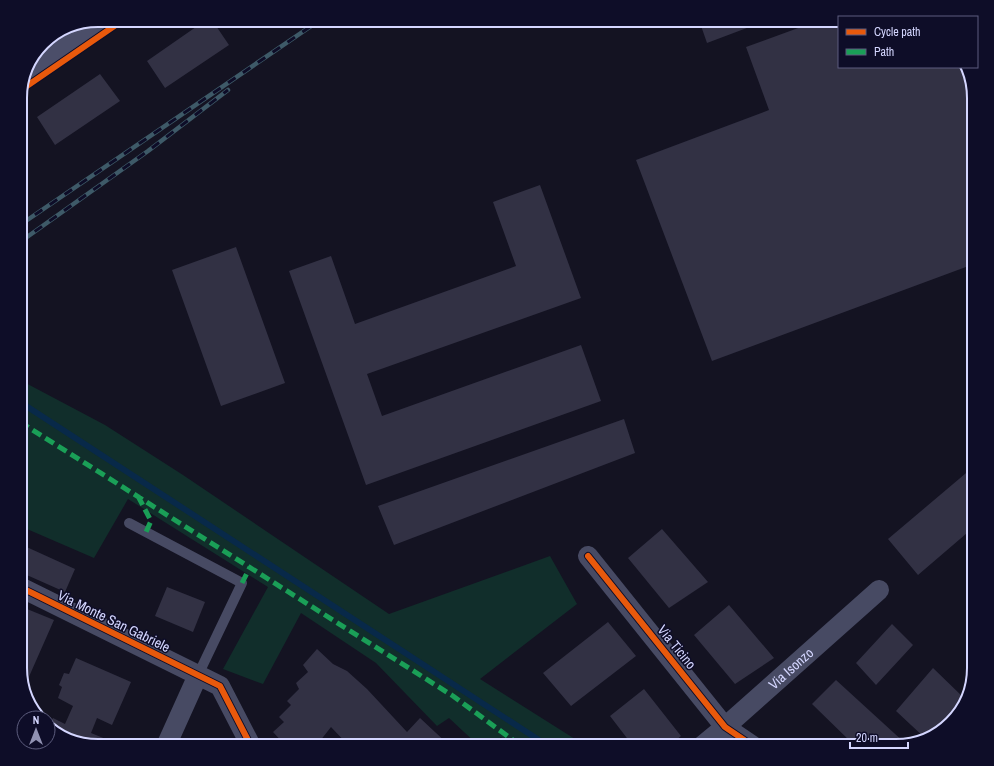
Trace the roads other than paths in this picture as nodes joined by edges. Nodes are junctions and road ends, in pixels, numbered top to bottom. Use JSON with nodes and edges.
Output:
{"nodes":[{"id":1,"x":71,"y":32,"type":"edge"},
{"id":2,"x":39,"y":59,"type":"edge"},
{"id":3,"x":129,"y":523,"type":"dead end"},
{"id":4,"x":588,"y":556,"type":"dead end"},
{"id":5,"x":27,"y":590,"type":"edge"},
{"id":6,"x":879,"y":590,"type":"dead end"},
{"id":7,"x":198,"y":675,"type":"junction"},
{"id":8,"x":725,"y":726,"type":"junction"},
{"id":9,"x":169,"y":739,"type":"edge"},
{"id":10,"x":247,"y":739,"type":"edge"},
{"id":11,"x":710,"y":739,"type":"edge"},
{"id":12,"x":743,"y":739,"type":"edge"}],
"edges":[{"from":1,"to":2,"type":"main road"},
{"from":3,"to":7,"type":"lane"},
{"from":4,"to":8,"type":"street","name":"Via Ticino"},
{"from":5,"to":7,"type":"street","name":"Via Monte San Gabriele"},
{"from":6,"to":8,"type":"street","name":"Via Isonzo"},
{"from":7,"to":9,"type":"street"},
{"from":7,"to":10,"type":"street","name":"Via Monte San Gabriele"},
{"from":8,"to":11,"type":"street","name":"Via Isonzo"},
{"from":8,"to":12,"type":"street","name":"Via Ticino"}]}
